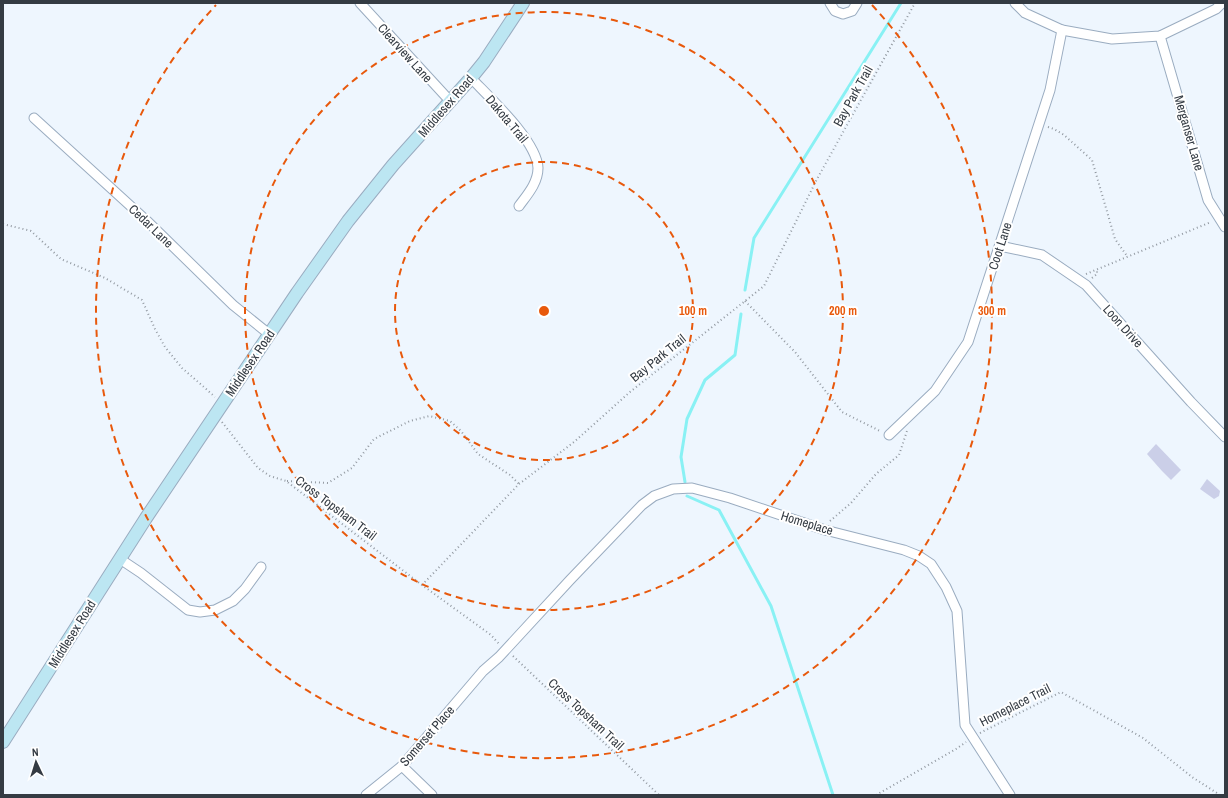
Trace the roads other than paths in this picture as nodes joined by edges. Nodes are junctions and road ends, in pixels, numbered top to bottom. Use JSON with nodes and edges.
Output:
{"nodes":[{"id":1,"x":360,"y":3,"type":"edge"},
{"id":2,"x":523,"y":3,"type":"edge"},
{"id":3,"x":830,"y":3,"type":"edge"},
{"id":4,"x":857,"y":3,"type":"edge"},
{"id":5,"x":1014,"y":3,"type":"edge"},
{"id":6,"x":1222,"y":3,"type":"edge"},
{"id":7,"x":1062,"y":30,"type":"junction"},
{"id":8,"x":1160,"y":36,"type":"junction"},
{"id":9,"x":471,"y":78,"type":"junction"},
{"id":10,"x":451,"y":102,"type":"junction"},
{"id":11,"x":34,"y":118,"type":"dead end"},
{"id":12,"x":519,"y":206,"type":"dead end"},
{"id":13,"x":1225,"y":227,"type":"edge"},
{"id":14,"x":1000,"y":246,"type":"junction"},
{"id":15,"x":269,"y":334,"type":"junction"},
{"id":16,"x":889,"y":435,"type":"road end"},
{"id":17,"x":1225,"y":437,"type":"edge"},
{"id":18,"x":120,"y":559,"type":"junction"},
{"id":19,"x":261,"y":567,"type":"dead end"},
{"id":20,"x":499,"y":657,"type":"joint"},
{"id":21,"x":3,"y":742,"type":"edge"},
{"id":22,"x":402,"y":766,"type":"junction"},
{"id":23,"x":366,"y":795,"type":"edge"},
{"id":24,"x":432,"y":795,"type":"edge"},
{"id":25,"x":1010,"y":795,"type":"edge"}],
"edges":[{"from":1,"to":10,"type":"street","name":"Clearview Lane"},
{"from":2,"to":9,"type":"main road","name":"Middlesex Road"},
{"from":3,"to":4,"type":"street"},
{"from":5,"to":7,"type":"street"},
{"from":6,"to":8,"type":"street"},
{"from":7,"to":8,"type":"street"},
{"from":7,"to":14,"type":"street","name":"Coot Lane"},
{"from":8,"to":13,"type":"street","name":"Merganser Lane"},
{"from":9,"to":10,"type":"main road","name":"Middlesex Road"},
{"from":9,"to":12,"type":"street","name":"Dakota Trail"},
{"from":10,"to":15,"type":"main road","name":"Middlesex Road"},
{"from":11,"to":15,"type":"street","name":"Cedar Lane"},
{"from":14,"to":16,"type":"street","name":"Coot Lane"},
{"from":14,"to":17,"type":"street","name":"Loon Drive"},
{"from":15,"to":18,"type":"main road","name":"Middlesex Road"},
{"from":18,"to":19,"type":"street"},
{"from":18,"to":21,"type":"main road","name":"Middlesex Road"},
{"from":20,"to":22,"type":"street","name":"Somerset Place"},
{"from":20,"to":25,"type":"street","name":"Homeplace"},
{"from":22,"to":23,"type":"street","name":"Somerset Place"},
{"from":22,"to":24,"type":"street"}]}
